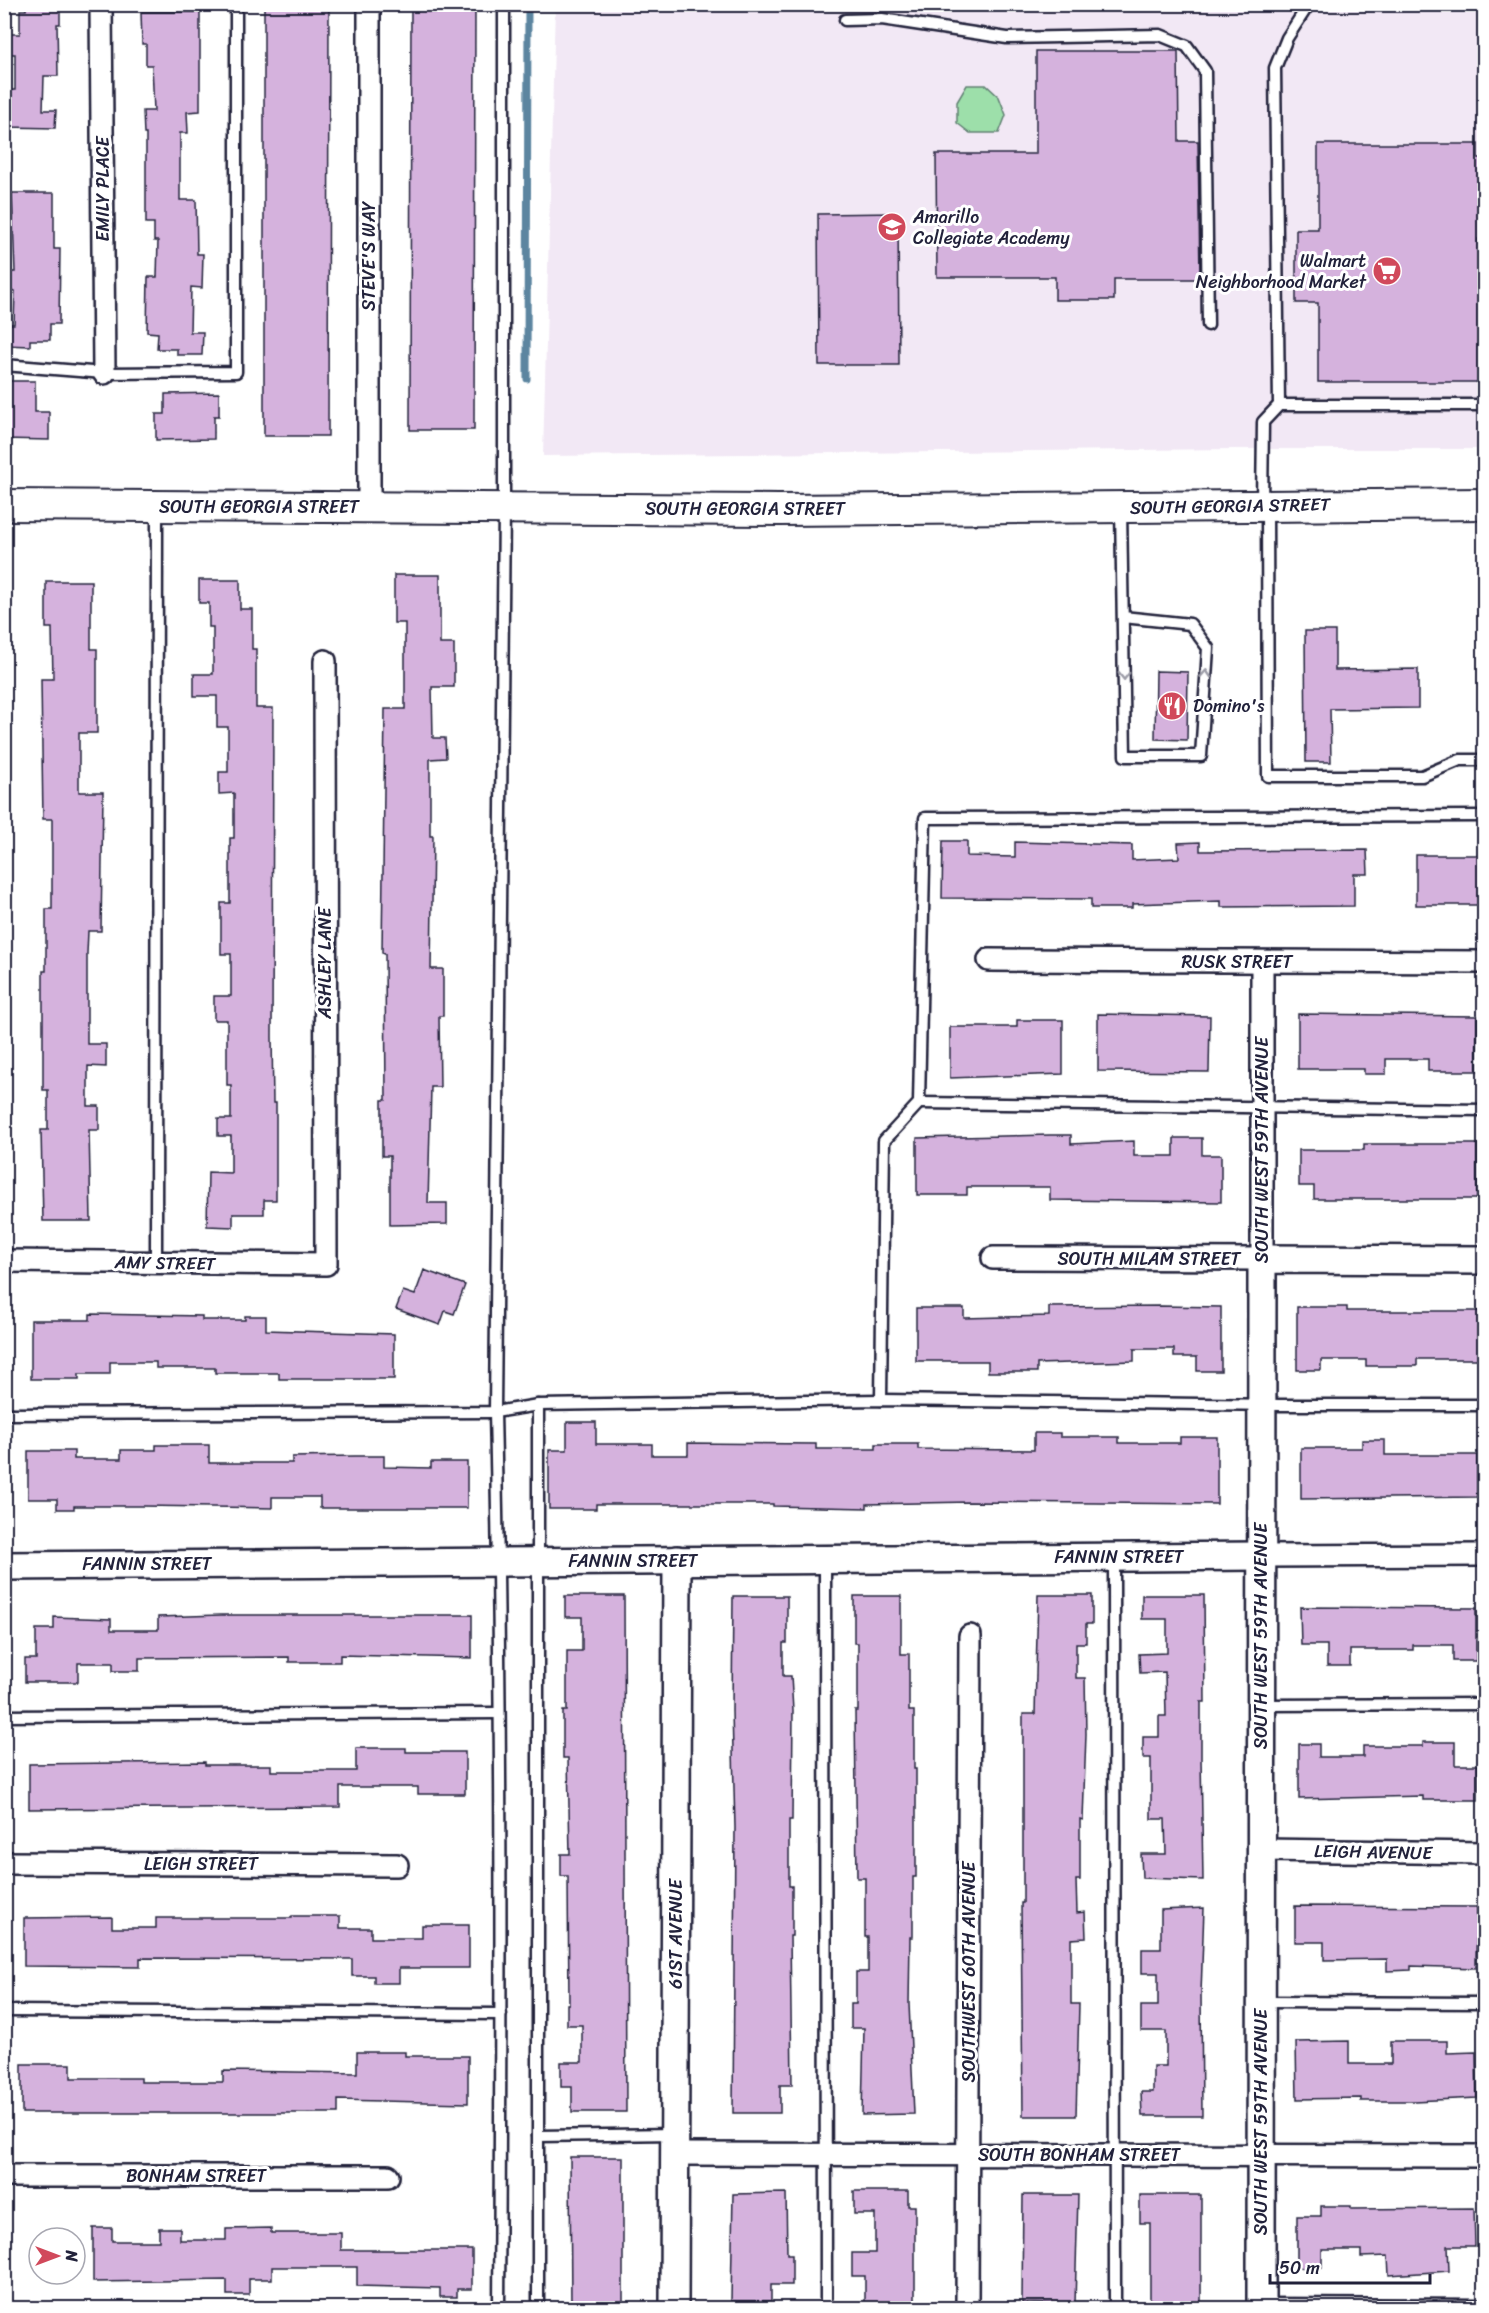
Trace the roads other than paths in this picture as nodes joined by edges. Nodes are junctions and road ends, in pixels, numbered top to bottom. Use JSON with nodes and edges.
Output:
{"nodes":[{"id":1,"x":101,"y":4,"type":"edge"},
{"id":2,"x":236,"y":4,"type":"edge"},
{"id":3,"x":369,"y":4,"type":"edge"},
{"id":4,"x":504,"y":4,"type":"edge"},
{"id":5,"x":1309,"y":4,"type":"edge"},
{"id":6,"x":845,"y":20,"type":"dead end"},
{"id":7,"x":1208,"y":325,"type":"dead end"},
{"id":8,"x":4,"y":365,"type":"edge"},
{"id":9,"x":104,"y":373,"type":"junction"},
{"id":10,"x":1279,"y":405,"type":"junction"},
{"id":11,"x":1485,"y":405,"type":"edge"},
{"id":12,"x":1485,"y":504,"type":"edge"},
{"id":13,"x":4,"y":505,"type":"edge"},
{"id":14,"x":157,"y":506,"type":"junction"},
{"id":15,"x":1265,"y":506,"type":"junction"},
{"id":16,"x":369,"y":508,"type":"junction"},
{"id":17,"x":1121,"y":508,"type":"junction"},
{"id":18,"x":504,"y":509,"type":"junction"},
{"id":19,"x":1123,"y":617,"type":"junction"},
{"id":20,"x":325,"y":661,"type":"dead end"},
{"id":21,"x":1485,"y":760,"type":"edge"},
{"id":22,"x":1485,"y":816,"type":"edge"},
{"id":23,"x":989,"y":960,"type":"dead end"},
{"id":24,"x":1485,"y":962,"type":"edge"},
{"id":25,"x":1262,"y":963,"type":"junction"},
{"id":26,"x":919,"y":1103,"type":"junction"},
{"id":27,"x":1262,"y":1108,"type":"junction"},
{"id":28,"x":1485,"y":1110,"type":"edge"},
{"id":29,"x":993,"y":1258,"type":"dead end"},
{"id":30,"x":1262,"y":1259,"type":"junction"},
{"id":31,"x":1485,"y":1260,"type":"edge"},
{"id":32,"x":4,"y":1261,"type":"edge"},
{"id":33,"x":156,"y":1262,"type":"junction"},
{"id":34,"x":326,"y":1264,"type":"joint"},
{"id":35,"x":881,"y":1401,"type":"junction"},
{"id":36,"x":538,"y":1405,"type":"junction"},
{"id":37,"x":1262,"y":1405,"type":"junction"},
{"id":38,"x":1485,"y":1405,"type":"edge"},
{"id":39,"x":495,"y":1412,"type":"junction"},
{"id":40,"x":4,"y":1414,"type":"edge"},
{"id":41,"x":1485,"y":1555,"type":"edge"},
{"id":42,"x":1261,"y":1556,"type":"junction"},
{"id":43,"x":1114,"y":1557,"type":"junction"},
{"id":44,"x":825,"y":1559,"type":"junction"},
{"id":45,"x":677,"y":1560,"type":"junction"},
{"id":46,"x":538,"y":1561,"type":"junction"},
{"id":47,"x":498,"y":1562,"type":"junction"},
{"id":48,"x":4,"y":1566,"type":"edge"},
{"id":49,"x":970,"y":1636,"type":"dead end"},
{"id":50,"x":1485,"y":1704,"type":"edge"},
{"id":51,"x":1261,"y":1705,"type":"junction"},
{"id":52,"x":498,"y":1713,"type":"junction"},
{"id":53,"x":4,"y":1716,"type":"edge"},
{"id":54,"x":1261,"y":1850,"type":"junction"},
{"id":55,"x":1485,"y":1853,"type":"edge"},
{"id":56,"x":4,"y":1863,"type":"edge"},
{"id":57,"x":398,"y":1865,"type":"dead end"},
{"id":58,"x":1261,"y":2002,"type":"junction"},
{"id":59,"x":1485,"y":2003,"type":"edge"},
{"id":60,"x":4,"y":2011,"type":"edge"},
{"id":61,"x":501,"y":2014,"type":"junction"},
{"id":62,"x":538,"y":2136,"type":"junction"},
{"id":63,"x":675,"y":2144,"type":"junction"},
{"id":64,"x":828,"y":2155,"type":"junction"},
{"id":65,"x":968,"y":2155,"type":"junction"},
{"id":66,"x":1115,"y":2155,"type":"junction"},
{"id":67,"x":1261,"y":2155,"type":"junction"},
{"id":68,"x":1485,"y":2156,"type":"edge"},
{"id":69,"x":4,"y":2176,"type":"edge"},
{"id":70,"x":388,"y":2176,"type":"dead end"},
{"id":71,"x":1485,"y":2305,"type":"edge"},
{"id":72,"x":1261,"y":2306,"type":"edge"},
{"id":73,"x":499,"y":2308,"type":"edge"},
{"id":74,"x":538,"y":2308,"type":"edge"},
{"id":75,"x":674,"y":2308,"type":"edge"},
{"id":76,"x":826,"y":2308,"type":"edge"},
{"id":77,"x":967,"y":2308,"type":"edge"},
{"id":78,"x":1115,"y":2308,"type":"edge"}],
"edges":[{"from":1,"to":9,"type":"street","name":"EMILY PLACE"},
{"from":2,"to":9,"type":"lane"},
{"from":3,"to":16,"type":"street","name":"STEVE'S WAY"},
{"from":4,"to":18,"type":"lane"},
{"from":5,"to":10,"type":"lane"},
{"from":6,"to":7,"type":"lane"},
{"from":8,"to":9,"type":"lane"},
{"from":10,"to":11,"type":"lane"},
{"from":10,"to":15,"type":"lane"},
{"from":12,"to":15,"type":"main road","name":"SOUTH GEORGIA STREET"},
{"from":13,"to":14,"type":"main road","name":"SOUTH GEORGIA STREET"},
{"from":14,"to":16,"type":"main road","name":"SOUTH GEORGIA STREET"},
{"from":14,"to":33,"type":"lane"},
{"from":15,"to":17,"type":"main road","name":"SOUTH GEORGIA STREET"},
{"from":15,"to":21,"type":"lane"},
{"from":16,"to":18,"type":"main road","name":"SOUTH GEORGIA STREET"},
{"from":17,"to":18,"type":"main road","name":"SOUTH GEORGIA STREET"},
{"from":17,"to":19,"type":"lane"},
{"from":18,"to":39,"type":"lane"},
{"from":19,"to":19,"type":"lane","one_way":true},
{"from":20,"to":34,"type":"street","name":"ASHLEY LANE"},
{"from":22,"to":26,"type":"lane"},
{"from":23,"to":25,"type":"street","name":"RUSK STREET"},
{"from":24,"to":25,"type":"street","name":"RUSK STREET"},
{"from":25,"to":27,"type":"street","name":"SOUTH WEST 59TH AVENUE"},
{"from":26,"to":27,"type":"lane"},
{"from":26,"to":35,"type":"lane"},
{"from":27,"to":28,"type":"lane"},
{"from":27,"to":30,"type":"street","name":"SOUTH WEST 59TH AVENUE"},
{"from":29,"to":30,"type":"street","name":"SOUTH MILAM STREET"},
{"from":30,"to":31,"type":"street","name":"SOUTH MILAM STREET"},
{"from":30,"to":37,"type":"street","name":"SOUTH WEST 59TH AVENUE"},
{"from":32,"to":33,"type":"street","name":"AMY STREET"},
{"from":33,"to":34,"type":"street","name":"AMY STREET"},
{"from":35,"to":36,"type":"lane"},
{"from":35,"to":37,"type":"lane"},
{"from":36,"to":39,"type":"lane"},
{"from":36,"to":46,"type":"lane"},
{"from":37,"to":38,"type":"lane"},
{"from":37,"to":42,"type":"street","name":"SOUTH WEST 59TH AVENUE"},
{"from":39,"to":40,"type":"lane"},
{"from":39,"to":47,"type":"lane"},
{"from":41,"to":42,"type":"street"},
{"from":42,"to":43,"type":"street","name":"FANNIN STREET"},
{"from":42,"to":51,"type":"street","name":"SOUTH WEST 59TH AVENUE"},
{"from":43,"to":44,"type":"street","name":"FANNIN STREET"},
{"from":43,"to":66,"type":"lane"},
{"from":44,"to":45,"type":"street","name":"FANNIN STREET"},
{"from":44,"to":64,"type":"lane"},
{"from":45,"to":46,"type":"street","name":"FANNIN STREET"},
{"from":45,"to":63,"type":"street","name":"61ST AVENUE"},
{"from":46,"to":47,"type":"street","name":"FANNIN STREET"},
{"from":46,"to":62,"type":"lane"},
{"from":47,"to":48,"type":"street","name":"FANNIN STREET"},
{"from":47,"to":52,"type":"lane"},
{"from":49,"to":65,"type":"street","name":"SOUTHWEST 60TH AVENUE"},
{"from":50,"to":51,"type":"lane"},
{"from":51,"to":54,"type":"street","name":"SOUTH WEST 59TH AVENUE"},
{"from":52,"to":53,"type":"lane"},
{"from":52,"to":61,"type":"lane"},
{"from":54,"to":55,"type":"street","name":"LEIGH AVENUE"},
{"from":54,"to":58,"type":"street","name":"SOUTH WEST 59TH AVENUE"},
{"from":56,"to":57,"type":"street","name":"LEIGH STREET"},
{"from":58,"to":59,"type":"lane"},
{"from":58,"to":67,"type":"street","name":"SOUTH WEST 59TH AVENUE"},
{"from":60,"to":61,"type":"lane"},
{"from":61,"to":73,"type":"lane"},
{"from":62,"to":63,"type":"lane"},
{"from":62,"to":74,"type":"lane"},
{"from":63,"to":64,"type":"street","name":"SOUTH BONHAM STREET"},
{"from":63,"to":75,"type":"street","name":"61ST AVENUE"},
{"from":64,"to":65,"type":"street","name":"SOUTH BONHAM STREET"},
{"from":64,"to":76,"type":"lane"},
{"from":65,"to":66,"type":"street","name":"SOUTH BONHAM STREET"},
{"from":65,"to":77,"type":"street","name":"SOUTHWEST 60TH AVENUE"},
{"from":66,"to":67,"type":"street","name":"SOUTH BONHAM STREET"},
{"from":66,"to":78,"type":"lane"},
{"from":67,"to":68,"type":"street","name":"SOUTH BONHAM STREET"},
{"from":67,"to":72,"type":"street","name":"SOUTH WEST 59TH AVENUE"},
{"from":69,"to":70,"type":"street","name":"BONHAM STREET"},
{"from":71,"to":72,"type":"lane"}]}
